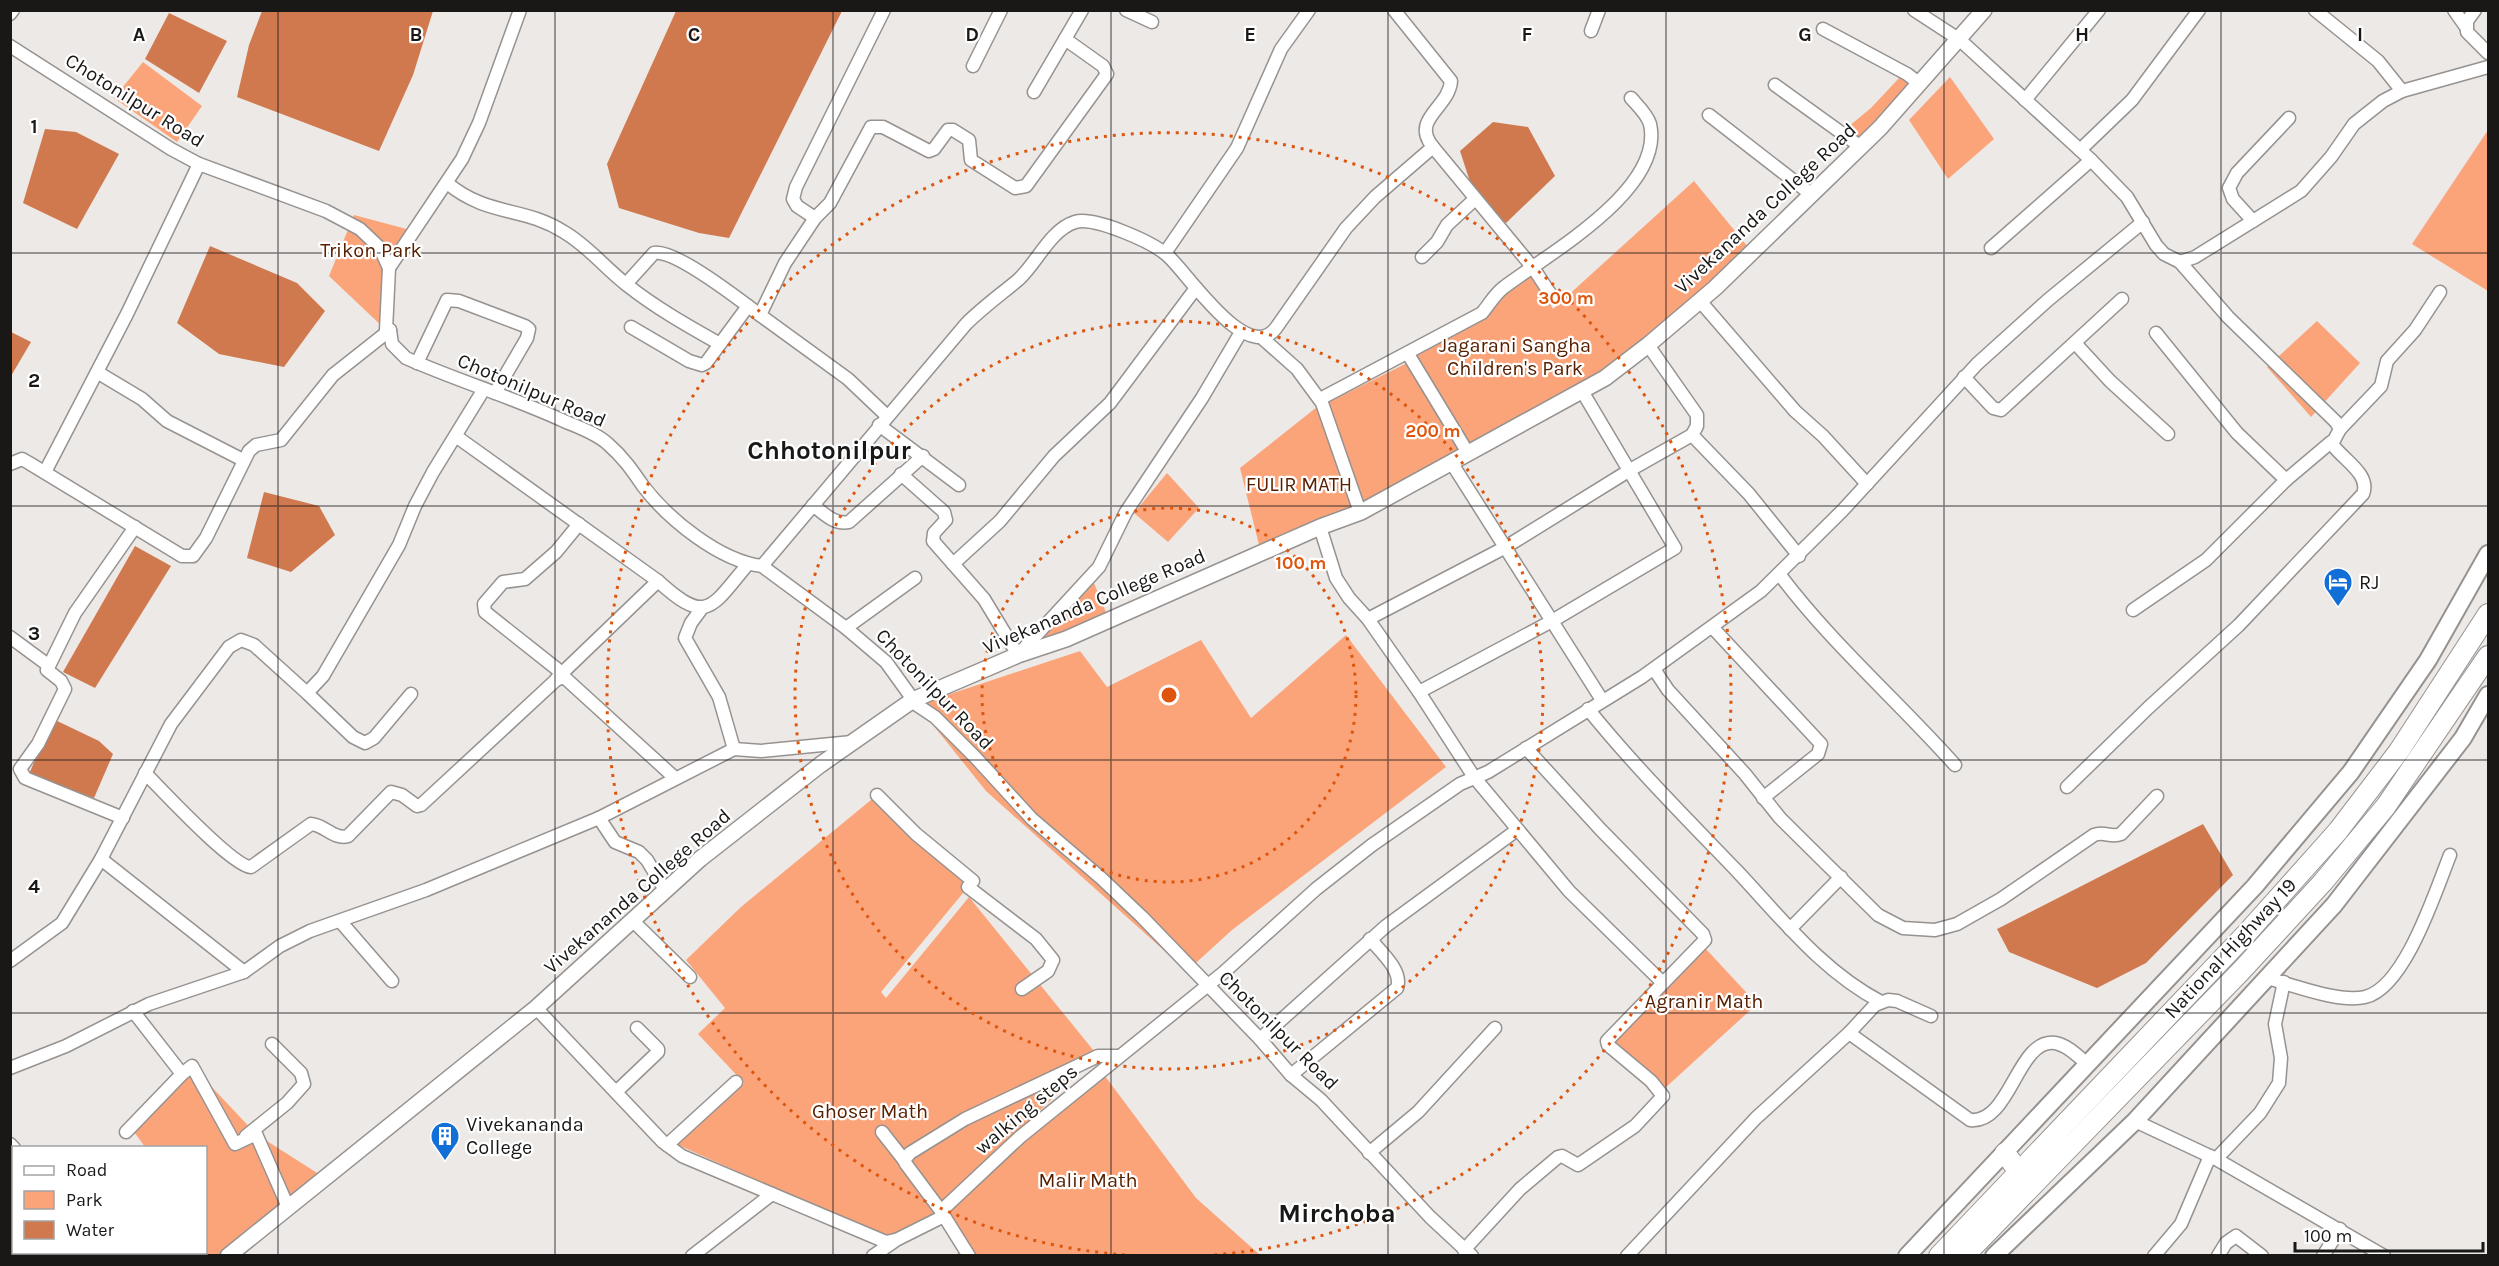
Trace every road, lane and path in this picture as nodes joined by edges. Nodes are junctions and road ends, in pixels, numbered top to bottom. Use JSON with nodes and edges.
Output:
{"nodes":[{"id":1,"x":520,"y":10,"type":"edge"},
{"id":2,"x":884,"y":10,"type":"edge"},
{"id":3,"x":1001,"y":10,"type":"edge"},
{"id":4,"x":1082,"y":10,"type":"edge"},
{"id":5,"x":1126,"y":10,"type":"edge"},
{"id":6,"x":1309,"y":10,"type":"edge"},
{"id":7,"x":1599,"y":10,"type":"edge"},
{"id":8,"x":1914,"y":10,"type":"edge"},
{"id":9,"x":1984,"y":10,"type":"edge"},
{"id":10,"x":2099,"y":10,"type":"edge"},
{"id":11,"x":2199,"y":10,"type":"edge"},
{"id":12,"x":2315,"y":10,"type":"edge"},
{"id":13,"x":2454,"y":10,"type":"edge"},
{"id":14,"x":2475,"y":10,"type":"edge"},
{"id":15,"x":1396,"y":11,"type":"edge"},
{"id":16,"x":1152,"y":22,"type":"dead end"},
{"id":17,"x":2466,"y":27,"type":"junction"},
{"id":18,"x":1823,"y":29,"type":"dead end"},
{"id":19,"x":1591,"y":31,"type":"dead end"},
{"id":20,"x":1065,"y":39,"type":"junction"},
{"id":21,"x":1960,"y":40,"type":"junction"},
{"id":22,"x":10,"y":46,"type":"edge"},
{"id":23,"x":2488,"y":53,"type":"edge"},
{"id":24,"x":973,"y":66,"type":"dead end"},
{"id":25,"x":2488,"y":67,"type":"edge"},
{"id":26,"x":1920,"y":84,"type":"junction"},
{"id":27,"x":1775,"y":85,"type":"dead end"},
{"id":28,"x":2402,"y":91,"type":"junction"},
{"id":29,"x":1034,"y":92,"type":"dead end"},
{"id":30,"x":1631,"y":98,"type":"dead end"},
{"id":31,"x":2025,"y":100,"type":"junction"},
{"id":32,"x":1709,"y":115,"type":"dead end"},
{"id":33,"x":2289,"y":118,"type":"dead end"},
{"id":34,"x":1433,"y":147,"type":"junction"},
{"id":35,"x":1861,"y":147,"type":"junction"},
{"id":36,"x":2080,"y":150,"type":"junction"},
{"id":37,"x":2091,"y":160,"type":"junction"},
{"id":38,"x":199,"y":164,"type":"junction"},
{"id":39,"x":447,"y":183,"type":"junction"},
{"id":40,"x":1812,"y":195,"type":"junction"},
{"id":41,"x":1475,"y":199,"type":"junction"},
{"id":42,"x":815,"y":218,"type":"junction"},
{"id":43,"x":2253,"y":221,"type":"junction"},
{"id":44,"x":2143,"y":222,"type":"junction"},
{"id":45,"x":1991,"y":248,"type":"dead end"},
{"id":46,"x":1165,"y":253,"type":"junction"},
{"id":47,"x":1422,"y":257,"type":"dead end"},
{"id":48,"x":2180,"y":262,"type":"junction"},
{"id":49,"x":389,"y":268,"type":"junction"},
{"id":50,"x":1534,"y":269,"type":"junction"},
{"id":51,"x":626,"y":284,"type":"junction"},
{"id":52,"x":1196,"y":288,"type":"junction"},
{"id":53,"x":2440,"y":292,"type":"dead end"},
{"id":54,"x":1553,"y":298,"type":"dead end"},
{"id":55,"x":2122,"y":299,"type":"dead end"},
{"id":56,"x":1700,"y":301,"type":"junction"},
{"id":57,"x":748,"y":306,"type":"junction"},
{"id":58,"x":760,"y":315,"type":"junction"},
{"id":59,"x":631,"y":327,"type":"dead end"},
{"id":60,"x":390,"y":330,"type":"junction"},
{"id":61,"x":1241,"y":332,"type":"junction"},
{"id":62,"x":2156,"y":333,"type":"dead end"},
{"id":63,"x":1262,"y":338,"type":"junction"},
{"id":64,"x":2075,"y":343,"type":"junction"},
{"id":65,"x":720,"y":344,"type":"junction"},
{"id":66,"x":1648,"y":345,"type":"junction"},
{"id":67,"x":1408,"y":354,"type":"junction"},
{"id":68,"x":417,"y":363,"type":"junction"},
{"id":69,"x":96,"y":372,"type":"junction"},
{"id":70,"x":1964,"y":377,"type":"junction"},
{"id":71,"x":489,"y":391,"type":"junction"},
{"id":72,"x":1582,"y":391,"type":"junction"},
{"id":73,"x":1320,"y":399,"type":"junction"},
{"id":74,"x":883,"y":420,"type":"junction"},
{"id":75,"x":2340,"y":429,"type":"junction"},
{"id":76,"x":2168,"y":434,"type":"dead end"},
{"id":77,"x":1692,"y":435,"type":"junction"},
{"id":78,"x":457,"y":437,"type":"junction"},
{"id":79,"x":2331,"y":442,"type":"junction"},
{"id":80,"x":1468,"y":453,"type":"junction"},
{"id":81,"x":923,"y":456,"type":"junction"},
{"id":82,"x":243,"y":460,"type":"junction"},
{"id":83,"x":1451,"y":462,"type":"junction"},
{"id":84,"x":10,"y":464,"type":"edge"},
{"id":85,"x":1630,"y":470,"type":"junction"},
{"id":86,"x":45,"y":472,"type":"junction"},
{"id":87,"x":902,"y":474,"type":"junction"},
{"id":88,"x":2286,"y":480,"type":"junction"},
{"id":89,"x":1867,"y":484,"type":"junction"},
{"id":90,"x":959,"y":485,"type":"dead end"},
{"id":91,"x":813,"y":505,"type":"junction"},
{"id":92,"x":1360,"y":512,"type":"junction"},
{"id":93,"x":579,"y":524,"type":"junction"},
{"id":94,"x":135,"y":527,"type":"junction"},
{"id":95,"x":1320,"y":527,"type":"junction"},
{"id":96,"x":1504,"y":548,"type":"junction"},
{"id":97,"x":2488,"y":554,"type":"edge"},
{"id":98,"x":1798,"y":556,"type":"junction"},
{"id":99,"x":748,"y":564,"type":"junction"},
{"id":100,"x":952,"y":564,"type":"junction"},
{"id":101,"x":762,"y":566,"type":"junction"},
{"id":102,"x":1780,"y":574,"type":"junction"},
{"id":103,"x":915,"y":578,"type":"dead end"},
{"id":104,"x":658,"y":581,"type":"junction"},
{"id":105,"x":702,"y":608,"type":"junction"},
{"id":106,"x":2133,"y":610,"type":"dead end"},
{"id":107,"x":2488,"y":614,"type":"edge"},
{"id":108,"x":1368,"y":619,"type":"junction"},
{"id":109,"x":1552,"y":621,"type":"junction"},
{"id":110,"x":846,"y":628,"type":"junction"},
{"id":111,"x":1713,"y":628,"type":"junction"},
{"id":112,"x":10,"y":637,"type":"edge"},
{"id":113,"x":1018,"y":655,"type":"junction"},
{"id":114,"x":2488,"y":656,"type":"edge"},
{"id":115,"x":48,"y":665,"type":"junction"},
{"id":116,"x":1654,"y":669,"type":"junction"},
{"id":117,"x":559,"y":676,"type":"junction"},
{"id":118,"x":1419,"y":692,"type":"junction"},
{"id":119,"x":307,"y":693,"type":"junction"},
{"id":120,"x":411,"y":694,"type":"dead end"},
{"id":121,"x":2488,"y":695,"type":"edge"},
{"id":122,"x":913,"y":700,"type":"junction"},
{"id":123,"x":1602,"y":700,"type":"junction"},
{"id":124,"x":1588,"y":709,"type":"junction"},
{"id":125,"x":856,"y":740,"type":"junction"},
{"id":126,"x":1526,"y":748,"type":"junction"},
{"id":127,"x":734,"y":749,"type":"junction"},
{"id":128,"x":1955,"y":765,"type":"dead end"},
{"id":129,"x":145,"y":773,"type":"junction"},
{"id":130,"x":1474,"y":777,"type":"junction"},
{"id":131,"x":675,"y":778,"type":"junction"},
{"id":132,"x":2067,"y":787,"type":"dead end"},
{"id":133,"x":877,"y":795,"type":"dead end"},
{"id":134,"x":2157,"y":796,"type":"dead end"},
{"id":135,"x":1763,"y":798,"type":"junction"},
{"id":136,"x":599,"y":818,"type":"junction"},
{"id":137,"x":123,"y":819,"type":"junction"},
{"id":138,"x":1517,"y":830,"type":"junction"},
{"id":139,"x":2450,"y":855,"type":"dead end"},
{"id":140,"x":101,"y":859,"type":"junction"},
{"id":141,"x":1841,"y":877,"type":"junction"},
{"id":142,"x":665,"y":890,"type":"junction"},
{"id":143,"x":340,"y":921,"type":"junction"},
{"id":144,"x":633,"y":921,"type":"junction"},
{"id":145,"x":1790,"y":929,"type":"junction"},
{"id":146,"x":1370,"y":939,"type":"junction"},
{"id":147,"x":10,"y":961,"type":"edge"},
{"id":148,"x":244,"y":972,"type":"junction"},
{"id":149,"x":690,"y":977,"type":"dead end"},
{"id":150,"x":2267,"y":978,"type":"junction"},
{"id":151,"x":392,"y":981,"type":"dead end"},
{"id":152,"x":2284,"y":982,"type":"junction"},
{"id":153,"x":1663,"y":983,"type":"junction"},
{"id":154,"x":1207,"y":985,"type":"junction"},
{"id":155,"x":1022,"y":989,"type":"dead end"},
{"id":156,"x":1881,"y":1002,"type":"junction"},
{"id":157,"x":536,"y":1008,"type":"junction"},
{"id":158,"x":133,"y":1011,"type":"junction"},
{"id":159,"x":1931,"y":1016,"type":"dead end"},
{"id":160,"x":637,"y":1028,"type":"dead end"},
{"id":161,"x":1495,"y":1028,"type":"dead end"},
{"id":162,"x":1849,"y":1033,"type":"junction"},
{"id":163,"x":1260,"y":1039,"type":"junction"},
{"id":164,"x":272,"y":1044,"type":"dead end"},
{"id":165,"x":1120,"y":1056,"type":"junction"},
{"id":166,"x":2087,"y":1064,"type":"junction"},
{"id":167,"x":10,"y":1068,"type":"edge"},
{"id":168,"x":182,"y":1074,"type":"junction"},
{"id":169,"x":1291,"y":1076,"type":"junction"},
{"id":170,"x":736,"y":1082,"type":"dead end"},
{"id":171,"x":616,"y":1092,"type":"junction"},
{"id":172,"x":2135,"y":1120,"type":"junction"},
{"id":173,"x":126,"y":1132,"type":"dead end"},
{"id":174,"x":882,"y":1132,"type":"dead end"},
{"id":175,"x":235,"y":1144,"type":"junction"},
{"id":176,"x":667,"y":1145,"type":"junction"},
{"id":177,"x":1370,"y":1153,"type":"junction"},
{"id":178,"x":2005,"y":1153,"type":"junction"},
{"id":179,"x":2213,"y":1158,"type":"junction"},
{"id":180,"x":904,"y":1160,"type":"junction"},
{"id":181,"x":2019,"y":1172,"type":"junction"},
{"id":182,"x":772,"y":1194,"type":"junction"},
{"id":183,"x":288,"y":1207,"type":"junction"},
{"id":184,"x":942,"y":1214,"type":"junction"},
{"id":185,"x":2340,"y":1229,"type":"junction"},
{"id":186,"x":896,"y":1240,"type":"junction"},
{"id":187,"x":1469,"y":1254,"type":"edge"},
{"id":188,"x":228,"y":1256,"type":"edge"},
{"id":189,"x":692,"y":1256,"type":"edge"},
{"id":190,"x":873,"y":1256,"type":"edge"},
{"id":191,"x":969,"y":1256,"type":"edge"},
{"id":192,"x":1627,"y":1256,"type":"edge"},
{"id":193,"x":1907,"y":1256,"type":"edge"},
{"id":194,"x":1939,"y":1256,"type":"edge"},
{"id":195,"x":1964,"y":1256,"type":"edge"},
{"id":196,"x":1994,"y":1256,"type":"edge"},
{"id":197,"x":2154,"y":1256,"type":"edge"},
{"id":198,"x":2218,"y":1256,"type":"edge"},
{"id":199,"x":2262,"y":1256,"type":"edge"},
{"id":200,"x":2323,"y":1256,"type":"edge"},
{"id":201,"x":2384,"y":1256,"type":"edge"}],
"edges":[{"from":1,"to":39,"type":"street"},
{"from":2,"to":42,"type":"street"},
{"from":3,"to":24,"type":"street"},
{"from":4,"to":20,"type":"street"},
{"from":5,"to":16,"type":"street"},
{"from":6,"to":46,"type":"street"},
{"from":7,"to":19,"type":"street"},
{"from":8,"to":21,"type":"street"},
{"from":9,"to":21,"type":"street","name":"Vivekananda College Road"},
{"from":10,"to":31,"type":"street"},
{"from":11,"to":36,"type":"street"},
{"from":12,"to":28,"type":"street"},
{"from":13,"to":17,"type":"street"},
{"from":14,"to":17,"type":"street"},
{"from":15,"to":34,"type":"street"},
{"from":17,"to":23,"type":"street"},
{"from":18,"to":26,"type":"street"},
{"from":20,"to":29,"type":"street"},
{"from":20,"to":42,"type":"street"},
{"from":21,"to":26,"type":"street","name":"Vivekananda College Road"},
{"from":21,"to":31,"type":"street"},
{"from":22,"to":38,"type":"street","name":"Chotonilpur Road"},
{"from":25,"to":28,"type":"street"},
{"from":26,"to":35,"type":"street","name":"Vivekananda College Road"},
{"from":27,"to":35,"type":"street"},
{"from":28,"to":43,"type":"street"},
{"from":30,"to":50,"type":"street"},
{"from":31,"to":36,"type":"street"},
{"from":32,"to":40,"type":"street"},
{"from":33,"to":43,"type":"street"},
{"from":34,"to":41,"type":"street"},
{"from":34,"to":63,"type":"street"},
{"from":35,"to":40,"type":"street","name":"Vivekananda College Road"},
{"from":36,"to":37,"type":"street"},
{"from":37,"to":44,"type":"street"},
{"from":37,"to":45,"type":"street"},
{"from":38,"to":49,"type":"street","name":"Chotonilpur Road"},
{"from":38,"to":69,"type":"street"},
{"from":39,"to":49,"type":"street"},
{"from":39,"to":51,"type":"street"},
{"from":40,"to":56,"type":"street","name":"Vivekananda College Road"},
{"from":41,"to":47,"type":"street"},
{"from":41,"to":50,"type":"street"},
{"from":42,"to":58,"type":"street"},
{"from":43,"to":48,"type":"street"},
{"from":44,"to":48,"type":"street"},
{"from":44,"to":70,"type":"street","name":"walking steps"},
{"from":46,"to":52,"type":"street"},
{"from":46,"to":74,"type":"street"},
{"from":48,"to":75,"type":"street"},
{"from":49,"to":60,"type":"street","name":"Chotonilpur Road"},
{"from":50,"to":54,"type":"street"},
{"from":50,"to":67,"type":"street"},
{"from":51,"to":57,"type":"street"},
{"from":51,"to":65,"type":"street"},
{"from":52,"to":61,"type":"street"},
{"from":52,"to":100,"type":"street"},
{"from":53,"to":75,"type":"street"},
{"from":55,"to":64,"type":"street"},
{"from":56,"to":66,"type":"street","name":"Vivekananda College Road"},
{"from":56,"to":89,"type":"street"},
{"from":57,"to":58,"type":"street"},
{"from":57,"to":65,"type":"street"},
{"from":58,"to":74,"type":"street"},
{"from":59,"to":65,"type":"street"},
{"from":60,"to":68,"type":"street","name":"Chotonilpur Road"},
{"from":60,"to":82,"type":"street"},
{"from":61,"to":63,"type":"street"},
{"from":61,"to":113,"type":"street"},
{"from":62,"to":88,"type":"street"},
{"from":63,"to":73,"type":"street"},
{"from":64,"to":70,"type":"street"},
{"from":64,"to":76,"type":"street"},
{"from":66,"to":72,"type":"street","name":"Vivekananda College Road"},
{"from":66,"to":77,"type":"street"},
{"from":67,"to":73,"type":"street"},
{"from":67,"to":80,"type":"street"},
{"from":68,"to":71,"type":"street","name":"Chotonilpur Road"},
{"from":68,"to":71,"type":"street"},
{"from":69,"to":82,"type":"street"},
{"from":69,"to":86,"type":"street"},
{"from":70,"to":89,"type":"street","name":"walking steps"},
{"from":71,"to":78,"type":"street"},
{"from":71,"to":99,"type":"street","name":"Chotonilpur Road"},
{"from":72,"to":80,"type":"street","name":"Vivekananda College Road"},
{"from":72,"to":85,"type":"street"},
{"from":73,"to":92,"type":"street"},
{"from":74,"to":81,"type":"street"},
{"from":74,"to":91,"type":"street"},
{"from":75,"to":79,"type":"street"},
{"from":77,"to":85,"type":"street"},
{"from":77,"to":98,"type":"street"},
{"from":78,"to":93,"type":"street"},
{"from":78,"to":119,"type":"street"},
{"from":79,"to":88,"type":"street"},
{"from":79,"to":132,"type":"street"},
{"from":80,"to":83,"type":"street","name":"Vivekananda College Road"},
{"from":81,"to":87,"type":"street"},
{"from":81,"to":90,"type":"street"},
{"from":82,"to":94,"type":"street"},
{"from":83,"to":92,"type":"street","name":"Vivekananda College Road"},
{"from":83,"to":96,"type":"street"},
{"from":84,"to":86,"type":"street"},
{"from":85,"to":96,"type":"street"},
{"from":85,"to":109,"type":"street"},
{"from":86,"to":94,"type":"street"},
{"from":87,"to":91,"type":"street"},
{"from":87,"to":100,"type":"street"},
{"from":88,"to":106,"type":"street"},
{"from":89,"to":98,"type":"street","name":"walking steps"},
{"from":91,"to":101,"type":"street"},
{"from":92,"to":95,"type":"street","name":"Vivekananda College Road"},
{"from":93,"to":104,"type":"street"},
{"from":93,"to":117,"type":"street"},
{"from":94,"to":115,"type":"street"},
{"from":95,"to":108,"type":"street"},
{"from":95,"to":113,"type":"street","name":"Vivekananda College Road"},
{"from":96,"to":108,"type":"street"},
{"from":96,"to":109,"type":"street"},
{"from":97,"to":166,"type":"main road"},
{"from":98,"to":102,"type":"street","name":"walking steps"},
{"from":99,"to":101,"type":"street","name":"Chotonilpur Road"},
{"from":99,"to":105,"type":"street"},
{"from":100,"to":113,"type":"street"},
{"from":101,"to":110,"type":"street","name":"Chotonilpur Road"},
{"from":102,"to":111,"type":"street","name":"walking steps"},
{"from":102,"to":128,"type":"street"},
{"from":103,"to":110,"type":"street"},
{"from":104,"to":105,"type":"street"},
{"from":104,"to":117,"type":"street"},
{"from":105,"to":127,"type":"street"},
{"from":107,"to":181,"type":"highway","name":"National Highway 19"},
{"from":108,"to":118,"type":"street"},
{"from":109,"to":118,"type":"street"},
{"from":109,"to":123,"type":"street"},
{"from":110,"to":122,"type":"street","name":"Chotonilpur Road"},
{"from":111,"to":116,"type":"street","name":"walking steps"},
{"from":111,"to":135,"type":"street"},
{"from":112,"to":115,"type":"street"},
{"from":113,"to":122,"type":"street","name":"Vivekananda College Road"},
{"from":114,"to":195,"type":"highway"},
{"from":115,"to":137,"type":"street"},
{"from":116,"to":123,"type":"street","name":"walking steps"},
{"from":116,"to":135,"type":"street"},
{"from":117,"to":129,"type":"street"},
{"from":117,"to":131,"type":"street"},
{"from":118,"to":130,"type":"street"},
{"from":119,"to":120,"type":"street"},
{"from":119,"to":129,"type":"street"},
{"from":121,"to":150,"type":"main road"},
{"from":122,"to":125,"type":"street","name":"Vivekananda College Road"},
{"from":122,"to":154,"type":"street","name":"Chotonilpur Road"},
{"from":123,"to":124,"type":"street","name":"walking steps"},
{"from":124,"to":126,"type":"street","name":"walking steps"},
{"from":124,"to":145,"type":"street"},
{"from":125,"to":127,"type":"street"},
{"from":125,"to":142,"type":"street","name":"Vivekananda College Road"},
{"from":126,"to":130,"type":"street","name":"walking steps"},
{"from":126,"to":153,"type":"street"},
{"from":127,"to":131,"type":"street"},
{"from":129,"to":137,"type":"street"},
{"from":130,"to":138,"type":"street"},
{"from":130,"to":154,"type":"street","name":"walking steps"},
{"from":131,"to":136,"type":"street"},
{"from":133,"to":155,"type":"street"},
{"from":134,"to":141,"type":"street"},
{"from":135,"to":141,"type":"street"},
{"from":136,"to":142,"type":"street"},
{"from":136,"to":143,"type":"street"},
{"from":137,"to":140,"type":"street"},
{"from":138,"to":146,"type":"street"},
{"from":138,"to":153,"type":"street"},
{"from":139,"to":152,"type":"street"},
{"from":140,"to":147,"type":"street"},
{"from":140,"to":148,"type":"street"},
{"from":141,"to":145,"type":"street"},
{"from":142,"to":144,"type":"street","name":"Vivekananda College Road"},
{"from":143,"to":148,"type":"street"},
{"from":143,"to":151,"type":"street"},
{"from":144,"to":149,"type":"street"},
{"from":144,"to":157,"type":"street","name":"Vivekananda College Road"},
{"from":145,"to":156,"type":"street"},
{"from":146,"to":163,"type":"street"},
{"from":146,"to":169,"type":"street"},
{"from":148,"to":158,"type":"street"},
{"from":150,"to":152,"type":"street"},
{"from":150,"to":172,"type":"main road"},
{"from":152,"to":179,"type":"street"},
{"from":153,"to":187,"type":"street"},
{"from":154,"to":163,"type":"street","name":"Chotonilpur Road"},
{"from":154,"to":165,"type":"street","name":"walking steps"},
{"from":156,"to":159,"type":"street"},
{"from":156,"to":162,"type":"street"},
{"from":157,"to":171,"type":"street"},
{"from":157,"to":183,"type":"street","name":"Vivekananda College Road"},
{"from":158,"to":167,"type":"street"},
{"from":158,"to":168,"type":"street"},
{"from":160,"to":171,"type":"street"},
{"from":161,"to":177,"type":"street"},
{"from":162,"to":166,"type":"street"},
{"from":162,"to":192,"type":"street"},
{"from":163,"to":169,"type":"street","name":"Chotonilpur Road"},
{"from":164,"to":175,"type":"street"},
{"from":165,"to":180,"type":"street"},
{"from":165,"to":184,"type":"street","name":"walking steps"},
{"from":166,"to":178,"type":"main road"},
{"from":168,"to":173,"type":"street"},
{"from":168,"to":175,"type":"street"},
{"from":169,"to":177,"type":"street","name":"Chotonilpur Road"},
{"from":170,"to":176,"type":"street"},
{"from":171,"to":176,"type":"street"},
{"from":172,"to":179,"type":"street"},
{"from":172,"to":196,"type":"main road"},
{"from":174,"to":180,"type":"street"},
{"from":175,"to":183,"type":"street"},
{"from":176,"to":182,"type":"street"},
{"from":177,"to":187,"type":"street","name":"Chotonilpur Road"},
{"from":178,"to":181,"type":"highway"},
{"from":178,"to":193,"type":"main road"},
{"from":179,"to":185,"type":"street"},
{"from":179,"to":197,"type":"street"},
{"from":180,"to":184,"type":"street"},
{"from":181,"to":194,"type":"highway","name":"National Highway 19"},
{"from":182,"to":186,"type":"street"},
{"from":182,"to":189,"type":"street"},
{"from":183,"to":188,"type":"street","name":"Vivekananda College Road"},
{"from":184,"to":186,"type":"street","name":"walking steps"},
{"from":184,"to":191,"type":"street"},
{"from":185,"to":200,"type":"street"},
{"from":185,"to":201,"type":"street"},
{"from":186,"to":190,"type":"street","name":"walking steps"},
{"from":198,"to":199,"type":"street"}]}
